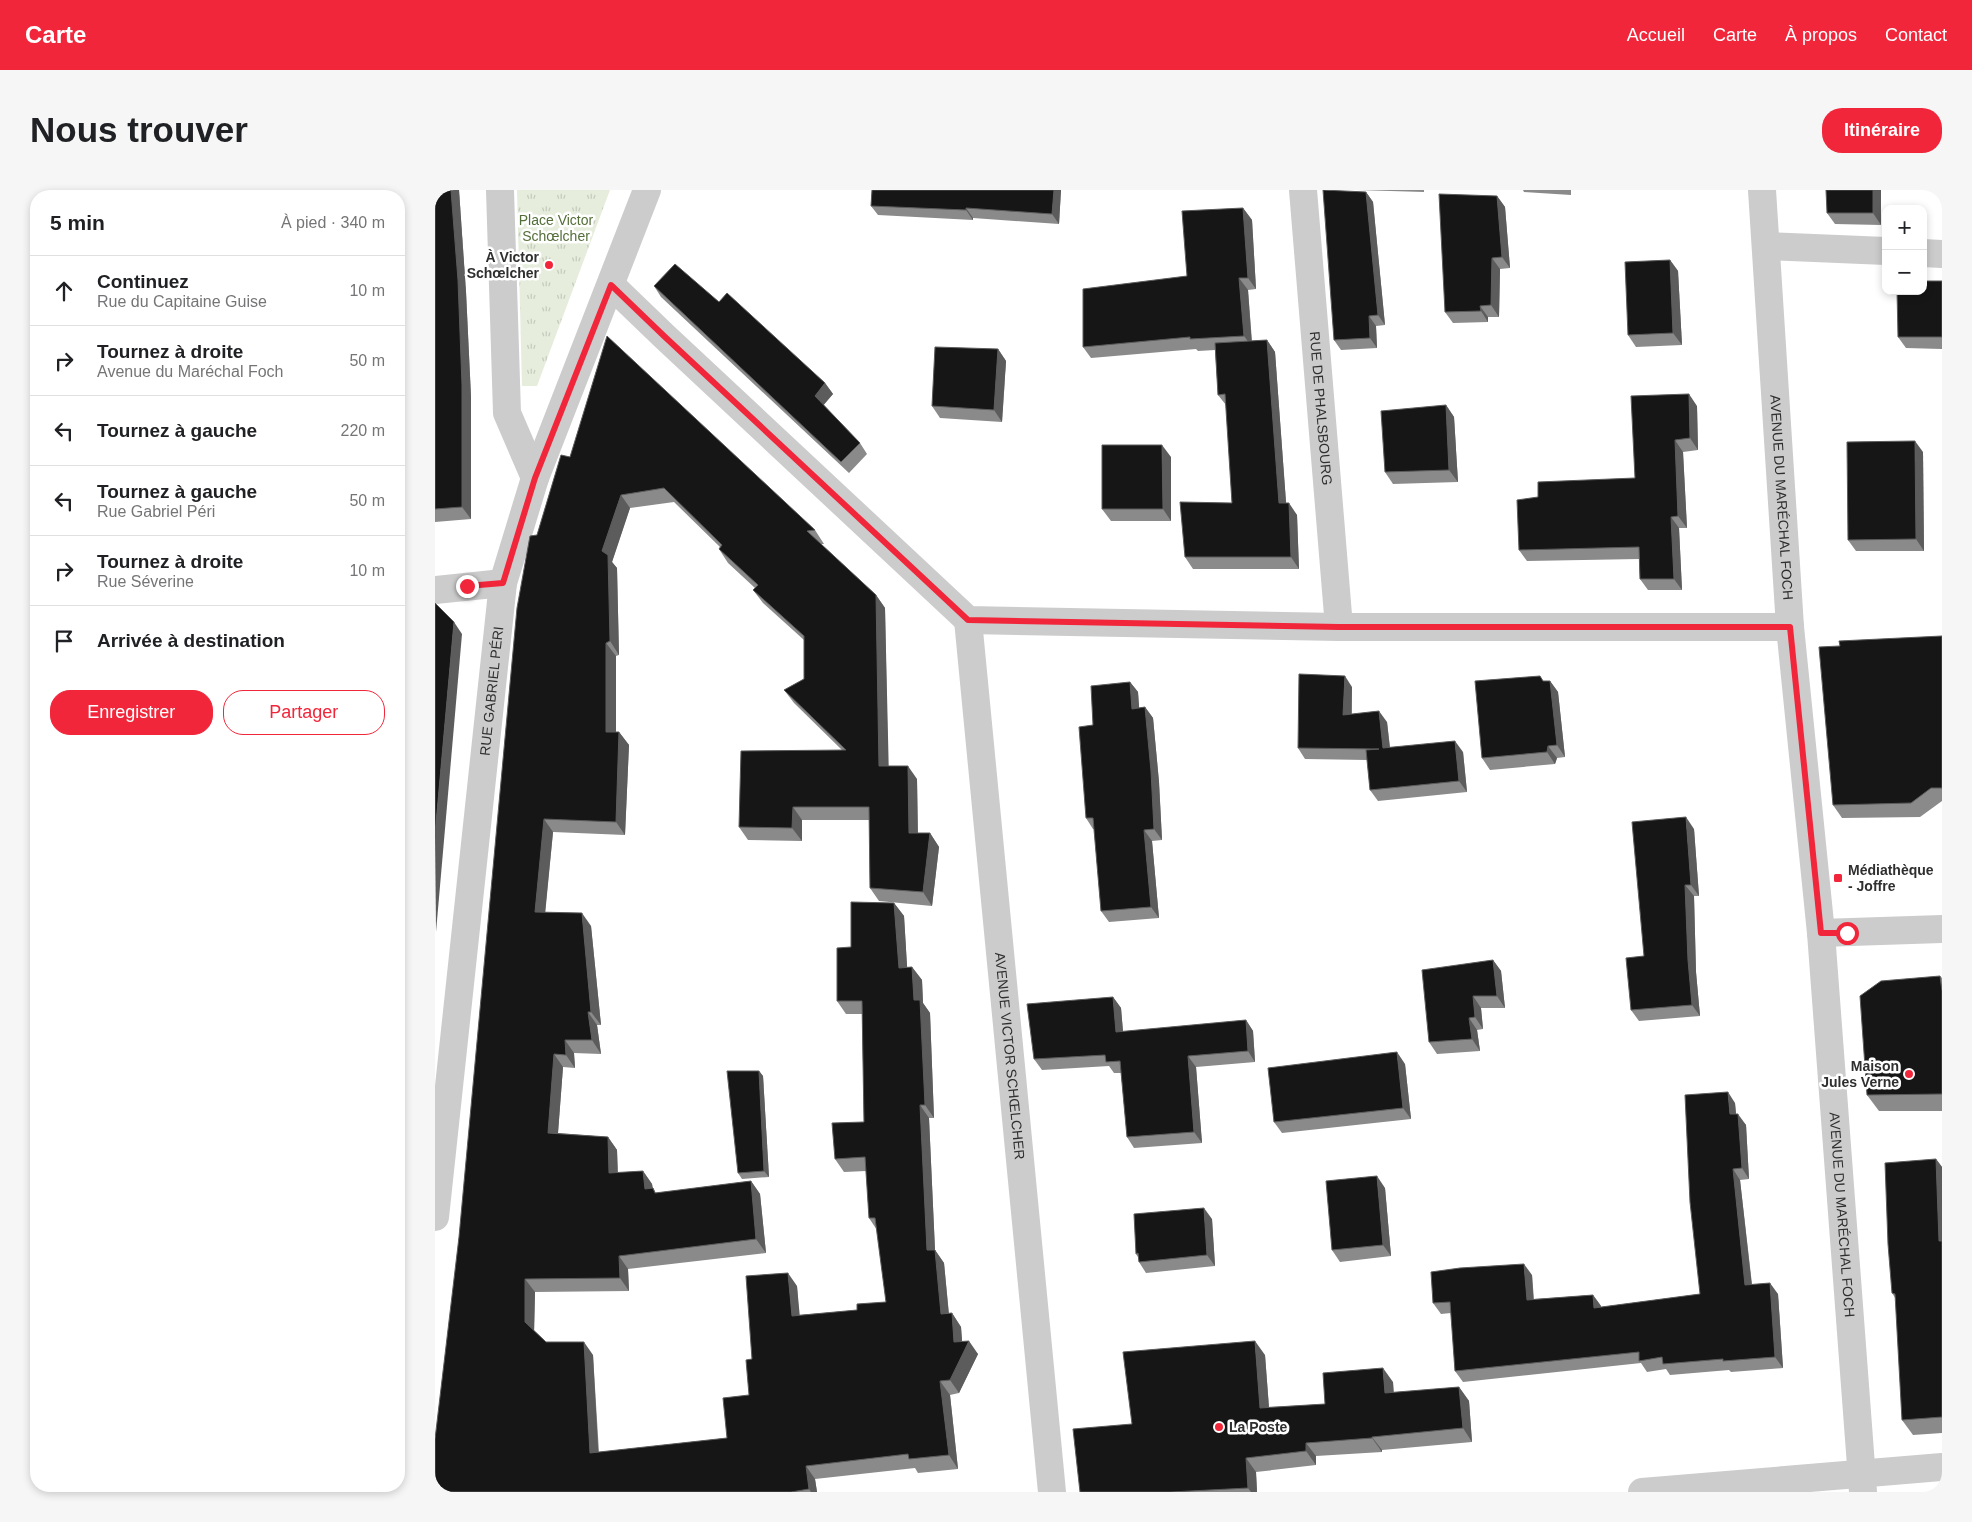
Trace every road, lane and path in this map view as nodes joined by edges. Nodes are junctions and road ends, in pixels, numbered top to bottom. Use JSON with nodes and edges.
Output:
{"nodes":[{"id":1,"x":500,"y":190,"type":"edge"},
{"id":2,"x":647,"y":190,"type":"edge"},
{"id":3,"x":1303,"y":190,"type":"edge"},
{"id":4,"x":1762,"y":190,"type":"edge"},
{"id":5,"x":1767,"y":246,"type":"junction"},
{"id":6,"x":1882,"y":252,"type":"edge"},
{"id":7,"x":1927,"y":253,"type":"edge"},
{"id":8,"x":1942,"y":254,"type":"edge"},
{"id":9,"x":611,"y":285,"type":"junction"},
{"id":10,"x":535,"y":478,"type":"junction"},
{"id":11,"x":503,"y":583,"type":"junction"},
{"id":12,"x":435,"y":590,"type":"edge"},
{"id":13,"x":968,"y":620,"type":"junction"},
{"id":14,"x":1339,"y":627,"type":"junction"},
{"id":15,"x":1790,"y":627,"type":"junction"},
{"id":16,"x":1942,"y":930,"type":"edge"},
{"id":17,"x":1821,"y":933,"type":"junction"},
{"id":18,"x":438,"y":1155,"type":"edge"},
{"id":19,"x":435,"y":1216,"type":"edge"},
{"id":20,"x":1942,"y":1467,"type":"edge"},
{"id":21,"x":1862,"y":1483,"type":"edge"},
{"id":22,"x":1053,"y":1492,"type":"edge"},
{"id":23,"x":1641,"y":1492,"type":"edge"}],
"edges":[{"from":1,"to":10,"type":"street"},
{"from":2,"to":9,"type":"street","name":"RUE GABRIEL PÉRI"},
{"from":3,"to":14,"type":"street","name":"RUE DE PHALSBOURG"},
{"from":4,"to":5,"type":"street","name":"AVENUE DU MARÉCHAL FOCH"},
{"from":5,"to":6,"type":"street"},
{"from":5,"to":15,"type":"street","name":"AVENUE DU MARÉCHAL FOCH"},
{"from":7,"to":8,"type":"street"},
{"from":9,"to":10,"type":"street","name":"RUE GABRIEL PÉRI"},
{"from":9,"to":13,"type":"street"},
{"from":10,"to":11,"type":"street","name":"RUE GABRIEL PÉRI"},
{"from":11,"to":12,"type":"street"},
{"from":11,"to":18,"type":"street","name":"RUE GABRIEL PÉRI"},
{"from":13,"to":14,"type":"street"},
{"from":13,"to":22,"type":"street","name":"AVENUE VICTOR SCHŒLCHER"},
{"from":14,"to":15,"type":"street"},
{"from":15,"to":17,"type":"street","name":"AVENUE DU MARÉCHAL FOCH"},
{"from":16,"to":17,"type":"street"},
{"from":17,"to":21,"type":"street","name":"AVENUE DU MARÉCHAL FOCH"},
{"from":18,"to":19,"type":"street","name":"RUE GABRIEL PÉRI"},
{"from":20,"to":21,"type":"street"},
{"from":21,"to":23,"type":"street"}]}
